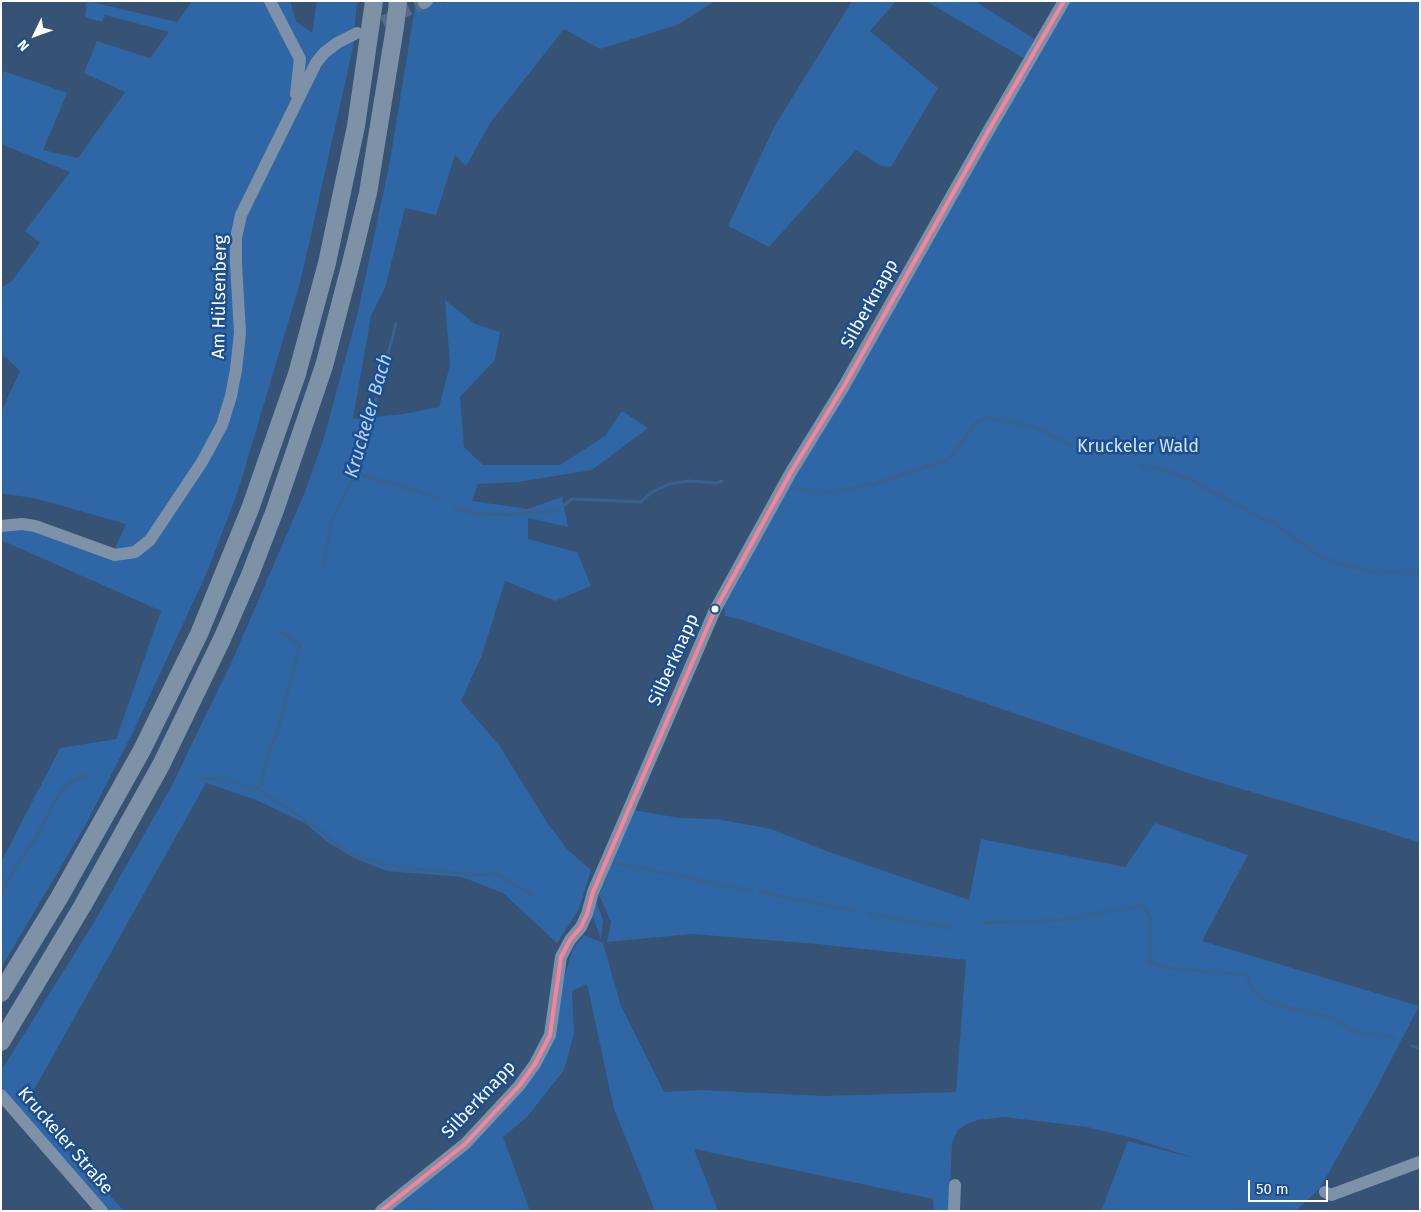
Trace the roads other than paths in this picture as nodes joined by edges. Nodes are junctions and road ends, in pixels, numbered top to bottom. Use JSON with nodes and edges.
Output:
{"nodes":[{"id":1,"x":270,"y":1,"type":"edge"},
{"id":2,"x":374,"y":1,"type":"edge"},
{"id":3,"x":398,"y":1,"type":"edge"},
{"id":4,"x":1064,"y":1,"type":"edge"},
{"id":5,"x":357,"y":33,"type":"tunnel mouth"},
{"id":6,"x":294,"y":108,"type":"junction"},
{"id":7,"x":1,"y":526,"type":"edge"},
{"id":8,"x":1,"y":993,"type":"edge"},
{"id":9,"x":1,"y":1042,"type":"edge"},
{"id":10,"x":1,"y":1095,"type":"edge"},
{"id":11,"x":1420,"y":1162,"type":"edge"},
{"id":12,"x":955,"y":1185,"type":"dead end"},
{"id":13,"x":1328,"y":1193,"type":"dead end"},
{"id":14,"x":102,"y":1211,"type":"edge"},
{"id":15,"x":381,"y":1211,"type":"edge"},
{"id":16,"x":954,"y":1211,"type":"edge"}],
"edges":[{"from":1,"to":6,"type":"street"},
{"from":2,"to":8,"type":"highway"},
{"from":3,"to":9,"type":"highway"},
{"from":4,"to":15,"type":"street","name":"Silberknapp"},
{"from":5,"to":6,"type":"street","name":"Am Hülsenberg"},
{"from":6,"to":7,"type":"street","name":"Am Hülsenberg"},
{"from":10,"to":14,"type":"street","name":"Kruckeler Straße"},
{"from":11,"to":13,"type":"street"},
{"from":12,"to":16,"type":"street"}]}
